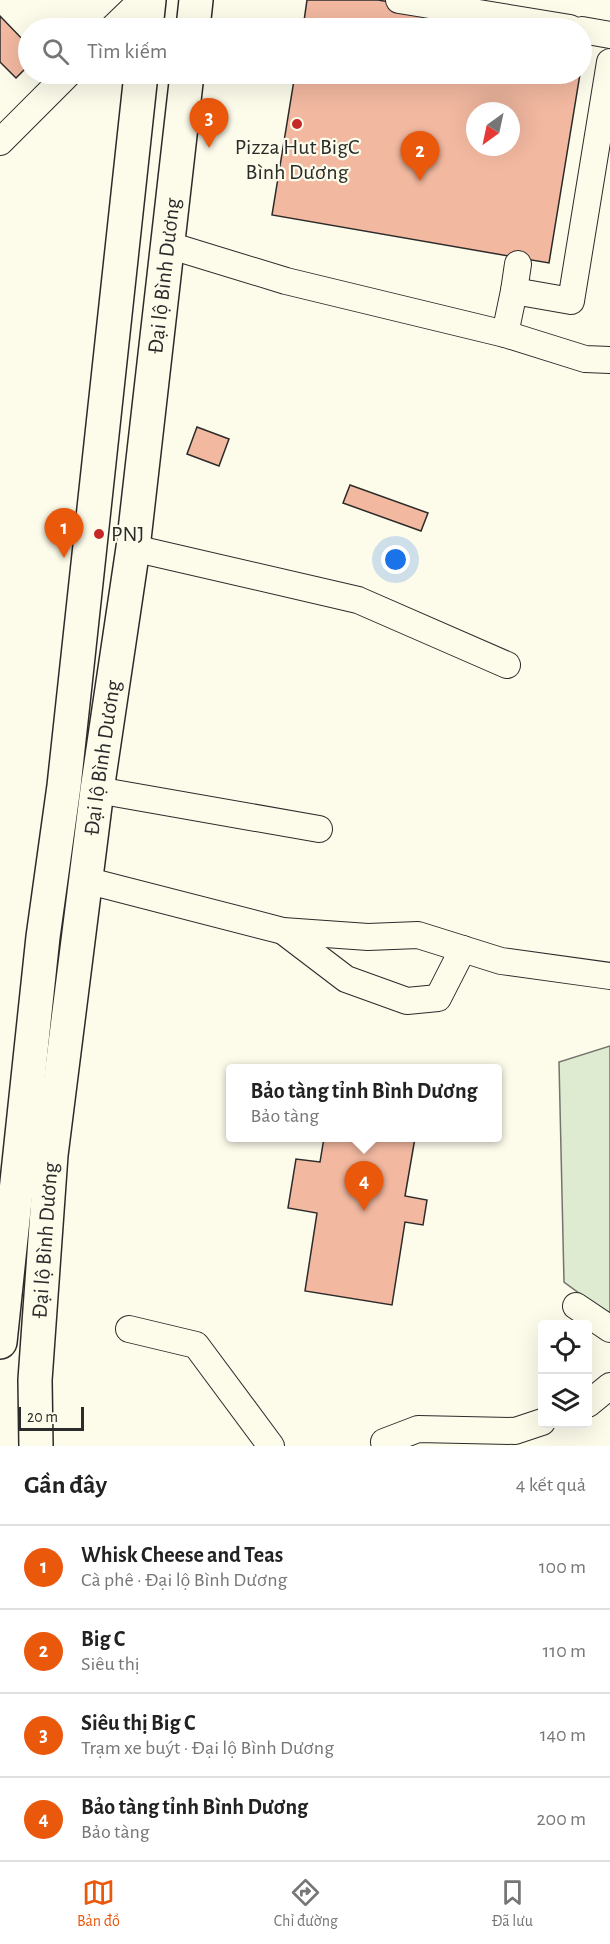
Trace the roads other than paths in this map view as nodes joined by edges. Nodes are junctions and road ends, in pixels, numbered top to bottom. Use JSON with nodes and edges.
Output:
{"nodes":[{"id":1,"x":142,"y":0,"type":"edge"},
{"id":2,"x":149,"y":0,"type":"edge"},
{"id":3,"x":196,"y":0,"type":"edge"},
{"id":4,"x":399,"y":0,"type":"edge"},
{"id":5,"x":123,"y":18,"type":"edge"},
{"id":6,"x":147,"y":18,"type":"edge"},
{"id":7,"x":193,"y":18,"type":"edge"},
{"id":8,"x":509,"y":18,"type":"edge"},
{"id":9,"x":592,"y":32,"type":"edge"},
{"id":10,"x":610,"y":35,"type":"edge"},
{"id":11,"x":610,"y":62,"type":"edge"},
{"id":12,"x":58,"y":84,"type":"edge"},
{"id":13,"x":140,"y":84,"type":"edge"},
{"id":14,"x":186,"y":84,"type":"edge"},
{"id":15,"x":0,"y":142,"type":"edge"},
{"id":16,"x":165,"y":244,"type":"junction"},
{"id":17,"x":518,"y":264,"type":"dead end"},
{"id":18,"x":514,"y":291,"type":"junction"},
{"id":19,"x":505,"y":334,"type":"junction"},
{"id":20,"x":610,"y":360,"type":"edge"},
{"id":21,"x":133,"y":548,"type":"junction"},
{"id":22,"x":507,"y":665,"type":"dead end"},
{"id":23,"x":97,"y":790,"type":"junction"},
{"id":24,"x":319,"y":829,"type":"dead end"},
{"id":25,"x":85,"y":880,"type":"junction"},
{"id":26,"x":283,"y":931,"type":"junction"},
{"id":27,"x":464,"y":949,"type":"junction"},
{"id":28,"x":610,"y":976,"type":"edge"},
{"id":29,"x":10,"y":1155,"type":"edge"},
{"id":30,"x":576,"y":1306,"type":"dead end"},
{"id":31,"x":129,"y":1329,"type":"dead end"},
{"id":32,"x":610,"y":1329,"type":"edge"},
{"id":33,"x":0,"y":1335,"type":"edge"},
{"id":34,"x":610,"y":1386,"type":"edge"},
{"id":35,"x":592,"y":1401,"type":"edge"},
{"id":36,"x":538,"y":1424,"type":"edge"},
{"id":37,"x":36,"y":1446,"type":"edge"},
{"id":38,"x":271,"y":1446,"type":"edge"},
{"id":39,"x":385,"y":1446,"type":"edge"}],
"edges":[{"from":1,"to":5,"type":"street"},
{"from":2,"to":6,"type":"highway"},
{"from":3,"to":7,"type":"highway"},
{"from":4,"to":8,"type":"street"},
{"from":9,"to":10,"type":"street"},
{"from":11,"to":18,"type":"street"},
{"from":12,"to":15,"type":"street"},
{"from":13,"to":29,"type":"highway","name":"Đại lộ Bình Dương"},
{"from":14,"to":16,"type":"highway","name":"Đại lộ Bình Dương"},
{"from":16,"to":19,"type":"street"},
{"from":16,"to":21,"type":"highway","name":"Đại lộ Bình Dương"},
{"from":17,"to":18,"type":"street"},
{"from":18,"to":19,"type":"street"},
{"from":19,"to":20,"type":"street"},
{"from":21,"to":22,"type":"street"},
{"from":21,"to":23,"type":"highway","name":"Đại lộ Bình Dương"},
{"from":23,"to":24,"type":"street"},
{"from":23,"to":25,"type":"highway","name":"Đại lộ Bình Dương"},
{"from":25,"to":26,"type":"street"},
{"from":25,"to":37,"type":"highway","name":"Đại lộ Bình Dương"},
{"from":26,"to":27,"type":"street"},
{"from":26,"to":27,"type":"street"},
{"from":27,"to":28,"type":"street"},
{"from":29,"to":33,"type":"highway","name":"Đại lộ Bình Dương"},
{"from":30,"to":32,"type":"street"},
{"from":31,"to":38,"type":"street"},
{"from":34,"to":35,"type":"street"},
{"from":36,"to":39,"type":"street"}]}
